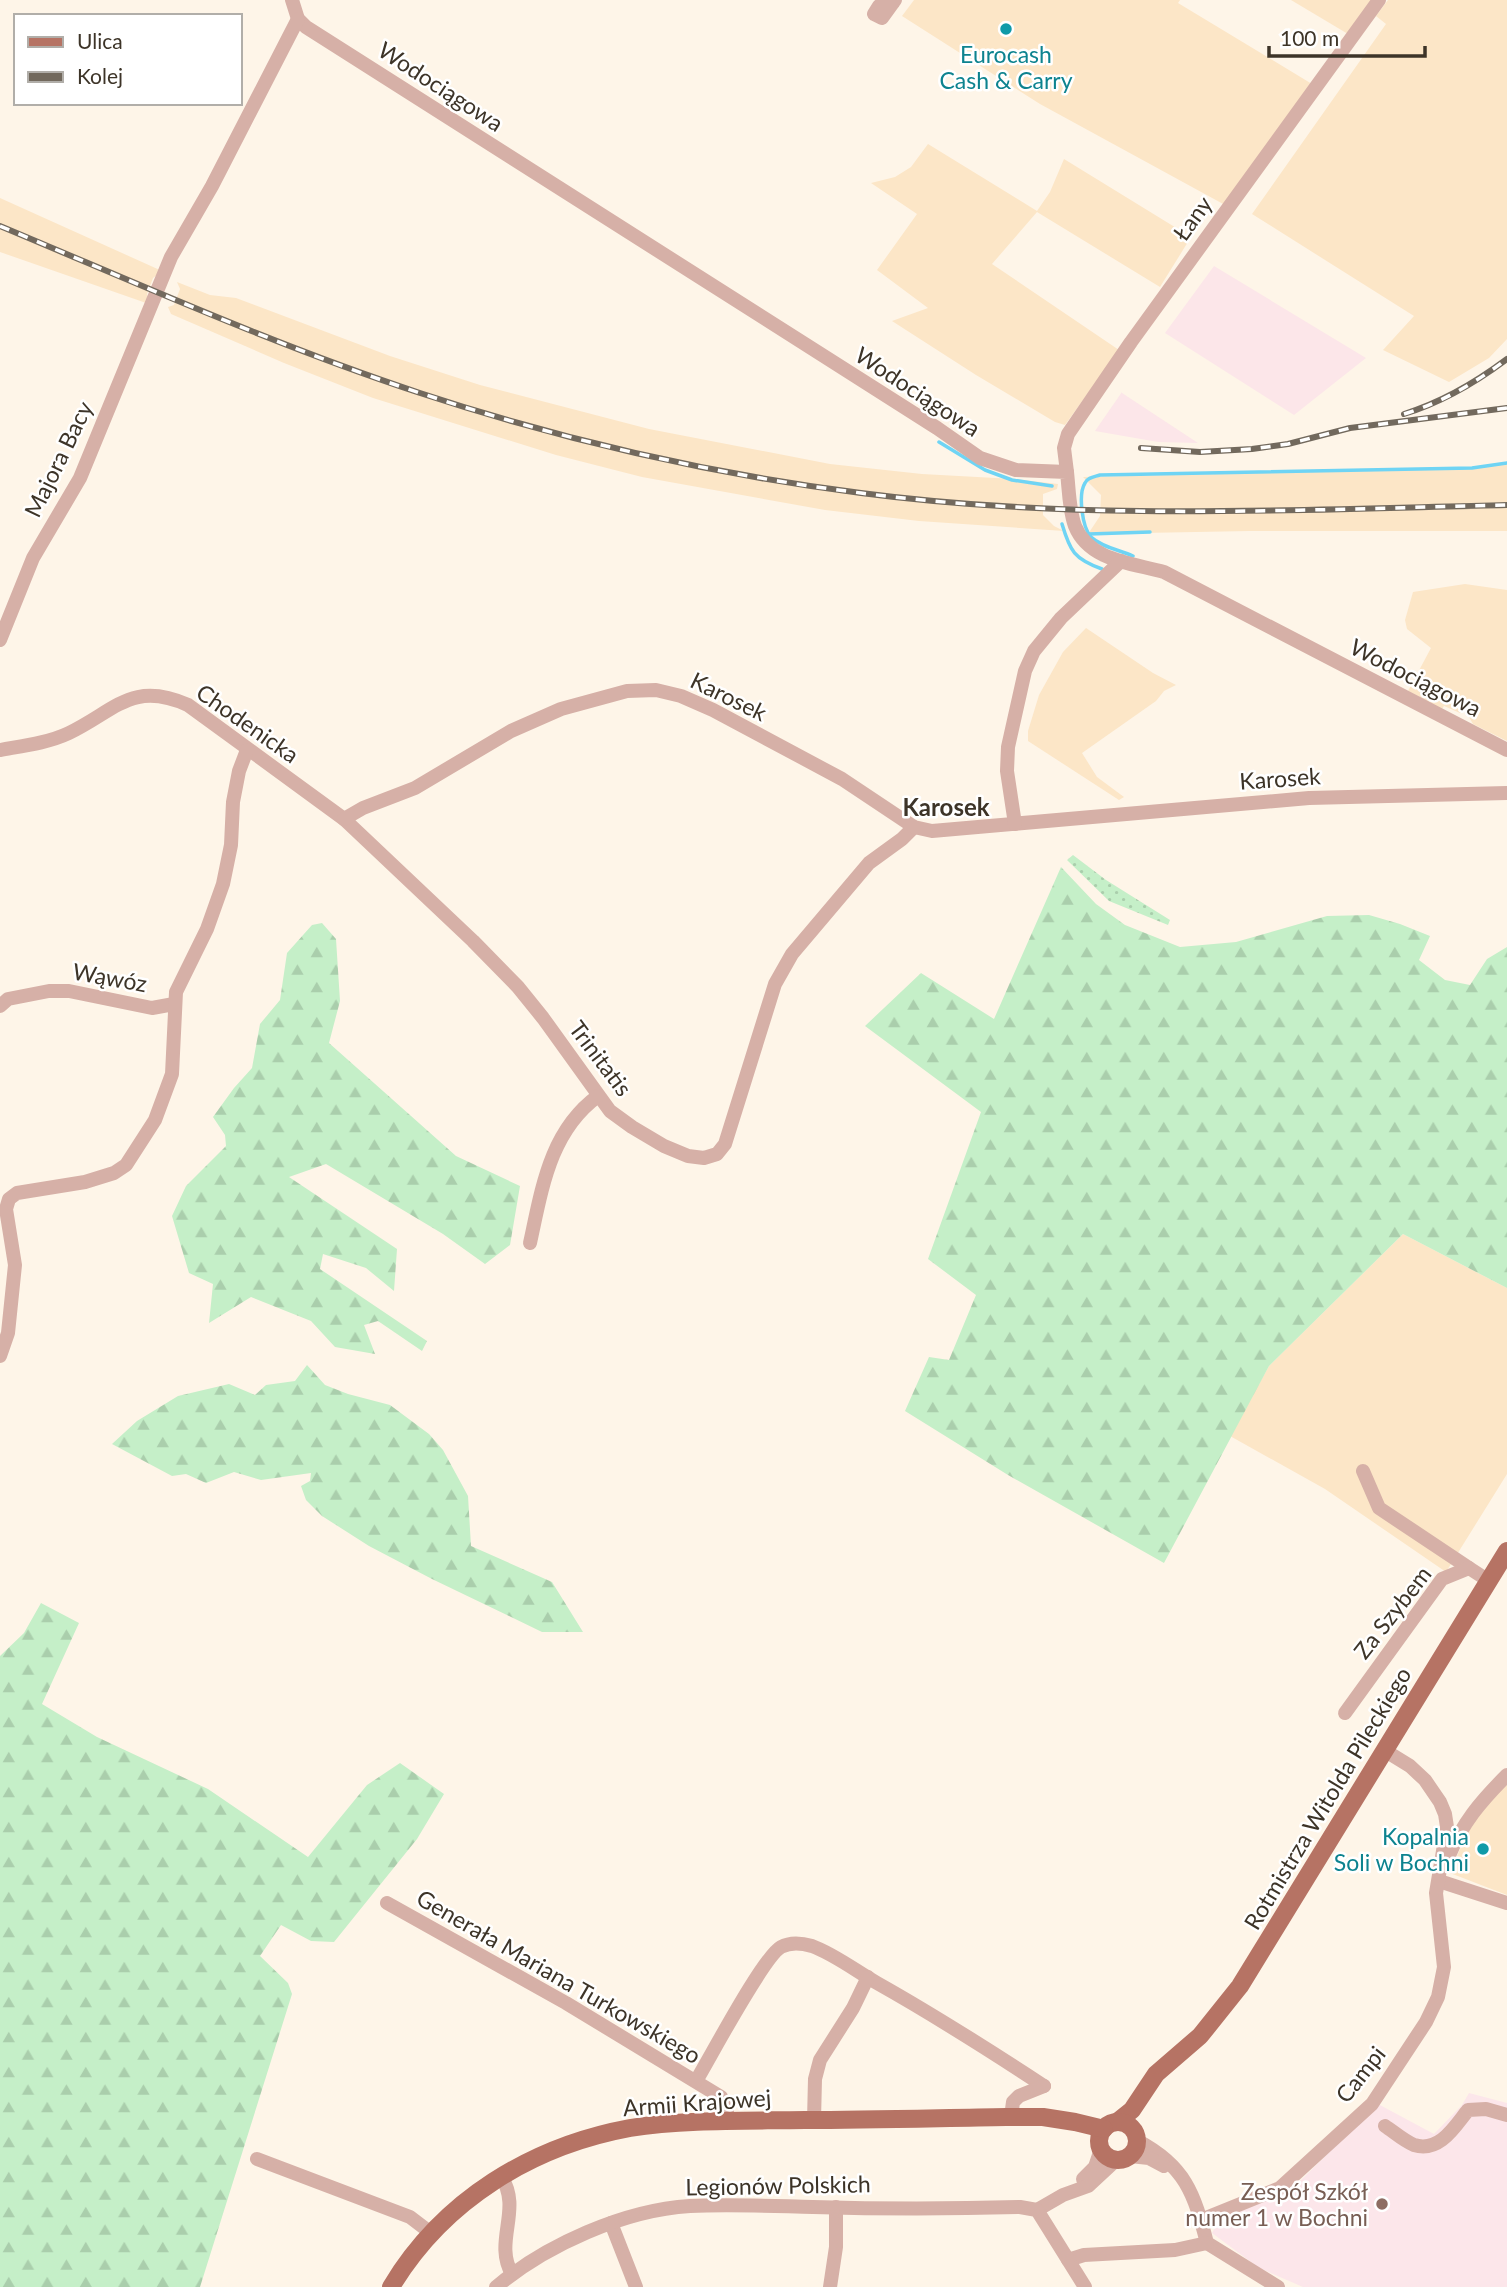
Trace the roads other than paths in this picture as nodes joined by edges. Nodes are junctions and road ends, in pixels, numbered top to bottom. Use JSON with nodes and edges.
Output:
{"nodes":[{"id":1,"x":292,"y":0,"type":"edge"},
{"id":2,"x":1379,"y":0,"type":"edge"},
{"id":3,"x":298,"y":19,"type":"junction"},
{"id":4,"x":1067,"y":472,"type":"junction"},
{"id":5,"x":1121,"y":561,"type":"junction"},
{"id":6,"x":0,"y":640,"type":"edge"},
{"id":7,"x":0,"y":750,"type":"edge"},
{"id":8,"x":247,"y":750,"type":"junction"},
{"id":9,"x":1507,"y":750,"type":"edge"},
{"id":10,"x":1507,"y":793,"type":"edge"},
{"id":11,"x":344,"y":819,"type":"junction"},
{"id":12,"x":1015,"y":824,"type":"junction"},
{"id":13,"x":914,"y":827,"type":"junction"},
{"id":14,"x":174,"y":1004,"type":"junction"},
{"id":15,"x":0,"y":1006,"type":"edge"},
{"id":16,"x":598,"y":1096,"type":"junction"},
{"id":17,"x":530,"y":1243,"type":"dead end"},
{"id":18,"x":0,"y":1356,"type":"edge"},
{"id":19,"x":1363,"y":1471,"type":"dead end"},
{"id":20,"x":1507,"y":1551,"type":"edge"},
{"id":21,"x":1469,"y":1568,"type":"junction"},
{"id":22,"x":1489,"y":1581,"type":"junction"},
{"id":23,"x":1346,"y":1713,"type":"dead end"},
{"id":24,"x":1384,"y":1749,"type":"junction"},
{"id":25,"x":1507,"y":1775,"type":"edge"},
{"id":26,"x":1439,"y":1878,"type":"junction"},
{"id":27,"x":387,"y":1903,"type":"dead end"},
{"id":28,"x":1507,"y":1903,"type":"edge"},
{"id":29,"x":867,"y":1977,"type":"junction"},
{"id":30,"x":1174,"y":2060,"type":"junction"},
{"id":31,"x":696,"y":2081,"type":"junction"},
{"id":32,"x":1507,"y":2115,"type":"edge"},
{"id":33,"x":1016,"y":2117,"type":"junction"},
{"id":34,"x":814,"y":2120,"type":"junction"},
{"id":35,"x":727,"y":2121,"type":"junction"},
{"id":36,"x":1385,"y":2126,"type":"dead end"},
{"id":37,"x":1105,"y":2136,"type":"junction"},
{"id":38,"x":1130,"y":2148,"type":"junction"},
{"id":39,"x":257,"y":2159,"type":"dead end"},
{"id":40,"x":501,"y":2176,"type":"junction"},
{"id":41,"x":1063,"y":2195,"type":"junction"},
{"id":42,"x":836,"y":2207,"type":"junction"},
{"id":43,"x":1037,"y":2210,"type":"junction"},
{"id":44,"x":1201,"y":2220,"type":"junction"},
{"id":45,"x":611,"y":2223,"type":"junction"},
{"id":46,"x":431,"y":2233,"type":"junction"},
{"id":47,"x":1207,"y":2243,"type":"junction"},
{"id":48,"x":1068,"y":2260,"type":"junction"},
{"id":49,"x":513,"y":2274,"type":"junction"},
{"id":50,"x":391,"y":2287,"type":"edge"},
{"id":51,"x":496,"y":2287,"type":"edge"},
{"id":52,"x":636,"y":2287,"type":"edge"},
{"id":53,"x":830,"y":2287,"type":"edge"},
{"id":54,"x":1085,"y":2287,"type":"edge"},
{"id":55,"x":1278,"y":2287,"type":"edge"}],
"edges":[{"from":1,"to":3,"type":"street"},
{"from":2,"to":4,"type":"street","name":"Łany"},
{"from":3,"to":4,"type":"street","name":"Wodociągowa"},
{"from":3,"to":6,"type":"street","name":"Majora Bacy"},
{"from":4,"to":5,"type":"street","name":"Wodociągowa"},
{"from":5,"to":9,"type":"street","name":"Wodociągowa"},
{"from":5,"to":12,"type":"street"},
{"from":7,"to":8,"type":"street","name":"Chodenicka"},
{"from":8,"to":11,"type":"street","name":"Chodenicka"},
{"from":8,"to":14,"type":"street"},
{"from":10,"to":12,"type":"street","name":"Karosek"},
{"from":11,"to":13,"type":"street","name":"Karosek"},
{"from":11,"to":16,"type":"street","name":"Trinitatis"},
{"from":12,"to":13,"type":"street","name":"Karosek"},
{"from":13,"to":16,"type":"street","name":"Trinitatis"},
{"from":14,"to":15,"type":"street","name":"Wąwóz"},
{"from":14,"to":18,"type":"street"},
{"from":16,"to":17,"type":"street"},
{"from":19,"to":21,"type":"street"},
{"from":20,"to":22,"type":"main road","name":"Rotmistrza Witolda Pileckiego"},
{"from":21,"to":22,"type":"street","name":"Za Szybem"},
{"from":21,"to":23,"type":"street","name":"Za Szybem"},
{"from":22,"to":24,"type":"main road","name":"Rotmistrza Witolda Pileckiego"},
{"from":24,"to":26,"type":"street","name":"Campi"},
{"from":24,"to":30,"type":"main road","name":"Rotmistrza Witolda Pileckiego"},
{"from":25,"to":26,"type":"street"},
{"from":26,"to":28,"type":"street"},
{"from":26,"to":44,"type":"street","name":"Campi"},
{"from":27,"to":31,"type":"street","name":"Generała Mariana Turkowskiego"},
{"from":29,"to":31,"type":"street"},
{"from":29,"to":33,"type":"street"},
{"from":29,"to":34,"type":"street"},
{"from":30,"to":37,"type":"main road","name":"Rotmistrza Witolda Pileckiego"},
{"from":30,"to":38,"type":"main road","name":"Rotmistrza Witolda Pileckiego"},
{"from":31,"to":35,"type":"street","name":"Generała Mariana Turkowskiego"},
{"from":32,"to":36,"type":"street"},
{"from":33,"to":34,"type":"main road","name":"Armii Krajowej"},
{"from":33,"to":37,"type":"main road","name":"Armii Krajowej"},
{"from":34,"to":35,"type":"main road","name":"Armii Krajowej"},
{"from":35,"to":40,"type":"main road","name":"Armii Krajowej"},
{"from":37,"to":38,"type":"main road"},
{"from":37,"to":38,"type":"main road"},
{"from":37,"to":41,"type":"street"},
{"from":38,"to":41,"type":"street"},
{"from":38,"to":44,"type":"street"},
{"from":39,"to":46,"type":"street"},
{"from":40,"to":46,"type":"main road","name":"Armii Krajowej"},
{"from":40,"to":49,"type":"street"},
{"from":41,"to":43,"type":"street"},
{"from":42,"to":43,"type":"street","name":"Legionów Polskich"},
{"from":42,"to":45,"type":"street","name":"Legionów Polskich"},
{"from":42,"to":53,"type":"street"},
{"from":43,"to":48,"type":"street"},
{"from":44,"to":47,"type":"street"},
{"from":45,"to":49,"type":"street","name":"Legionów Polskich"},
{"from":45,"to":52,"type":"street"},
{"from":46,"to":50,"type":"main road","name":"Armii Krajowej"},
{"from":47,"to":48,"type":"street"},
{"from":47,"to":55,"type":"street"},
{"from":48,"to":54,"type":"street"},
{"from":49,"to":51,"type":"street","name":"Legionów Polskich"}]}
